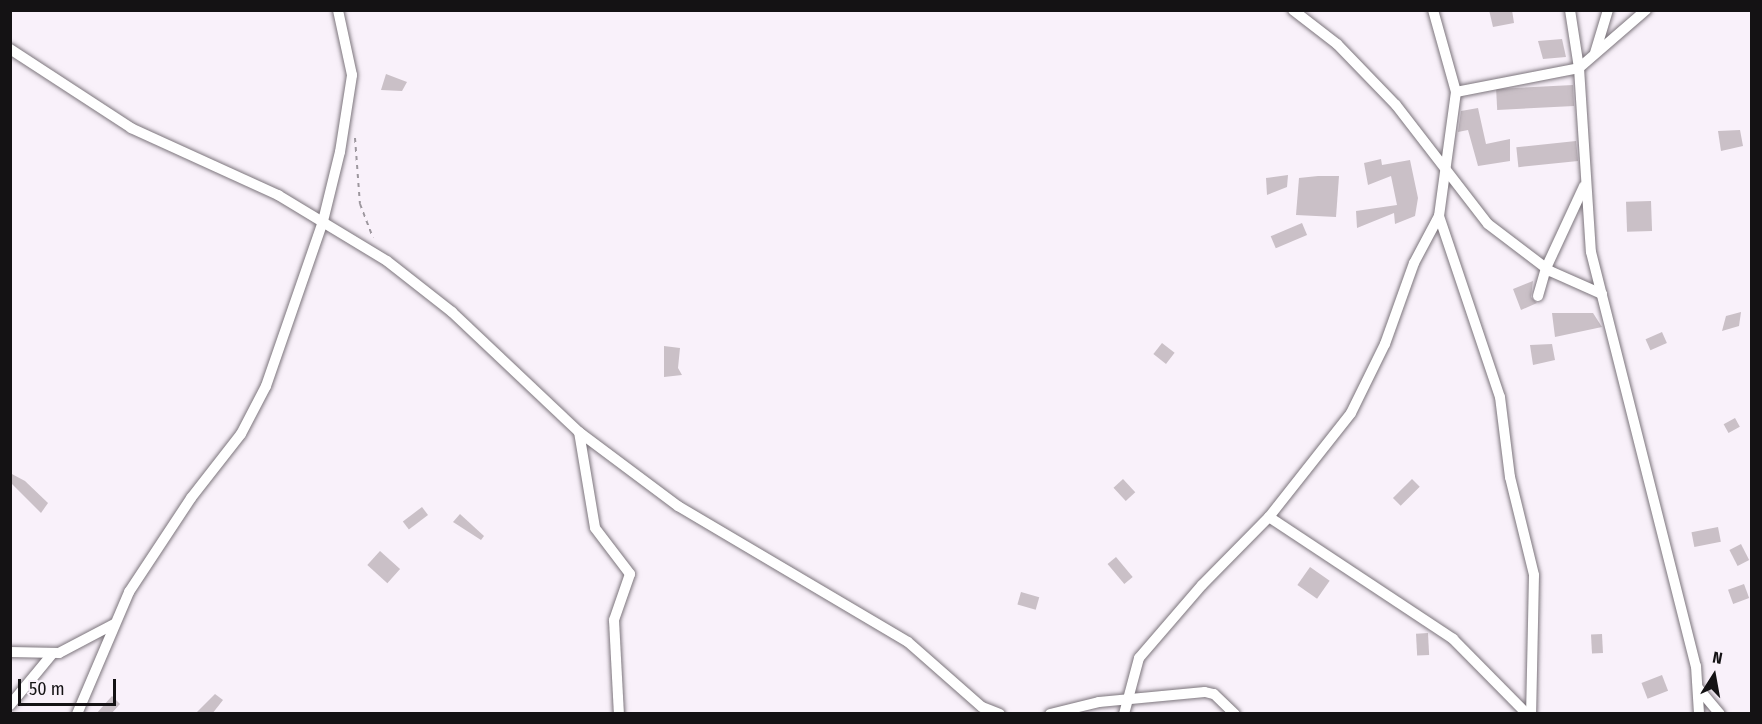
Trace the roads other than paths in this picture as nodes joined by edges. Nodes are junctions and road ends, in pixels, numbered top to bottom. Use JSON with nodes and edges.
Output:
{"nodes":[{"id":1,"x":338,"y":10,"type":"edge"},
{"id":2,"x":1293,"y":10,"type":"edge"},
{"id":3,"x":1433,"y":10,"type":"edge"},
{"id":4,"x":1570,"y":10,"type":"edge"},
{"id":5,"x":1608,"y":10,"type":"edge"},
{"id":6,"x":1646,"y":10,"type":"edge"},
{"id":7,"x":10,"y":49,"type":"edge"},
{"id":8,"x":1595,"y":55,"type":"junction"},
{"id":9,"x":1579,"y":68,"type":"junction"},
{"id":10,"x":1456,"y":92,"type":"junction"},
{"id":11,"x":1445,"y":165,"type":"junction"},
{"id":12,"x":1586,"y":183,"type":"junction"},
{"id":13,"x":1439,"y":216,"type":"junction"},
{"id":14,"x":323,"y":221,"type":"junction"},
{"id":15,"x":1546,"y":268,"type":"junction"},
{"id":16,"x":1602,"y":294,"type":"junction"},
{"id":17,"x":1538,"y":296,"type":"dead end"},
{"id":18,"x":579,"y":432,"type":"junction"},
{"id":19,"x":1269,"y":517,"type":"junction"},
{"id":20,"x":114,"y":624,"type":"junction"},
{"id":21,"x":10,"y":652,"type":"edge"},
{"id":22,"x":53,"y":653,"type":"junction"},
{"id":23,"x":1698,"y":688,"type":"junction"},
{"id":24,"x":1130,"y":701,"type":"junction"},
{"id":25,"x":10,"y":705,"type":"edge"},
{"id":26,"x":77,"y":714,"type":"edge"},
{"id":27,"x":619,"y":714,"type":"edge"},
{"id":28,"x":1000,"y":714,"type":"edge"},
{"id":29,"x":1050,"y":714,"type":"edge"},
{"id":30,"x":1124,"y":714,"type":"edge"},
{"id":31,"x":1235,"y":714,"type":"edge"},
{"id":32,"x":1529,"y":714,"type":"edge"},
{"id":33,"x":1699,"y":714,"type":"edge"},
{"id":34,"x":1720,"y":714,"type":"edge"}],
"edges":[{"from":1,"to":14,"type":"street"},
{"from":2,"to":11,"type":"street"},
{"from":3,"to":10,"type":"street"},
{"from":4,"to":9,"type":"street"},
{"from":5,"to":8,"type":"street"},
{"from":6,"to":8,"type":"street"},
{"from":7,"to":14,"type":"street"},
{"from":8,"to":9,"type":"street"},
{"from":9,"to":10,"type":"street"},
{"from":9,"to":12,"type":"street"},
{"from":10,"to":11,"type":"street"},
{"from":11,"to":13,"type":"street"},
{"from":11,"to":15,"type":"street"},
{"from":12,"to":15,"type":"street"},
{"from":12,"to":16,"type":"street"},
{"from":13,"to":19,"type":"street"},
{"from":13,"to":32,"type":"street"},
{"from":14,"to":18,"type":"street"},
{"from":14,"to":20,"type":"street"},
{"from":15,"to":16,"type":"street"},
{"from":15,"to":17,"type":"street"},
{"from":16,"to":23,"type":"street"},
{"from":18,"to":27,"type":"street"},
{"from":18,"to":28,"type":"street"},
{"from":19,"to":24,"type":"street"},
{"from":19,"to":32,"type":"street"},
{"from":20,"to":22,"type":"street"},
{"from":20,"to":26,"type":"street"},
{"from":21,"to":22,"type":"street"},
{"from":22,"to":25,"type":"street"},
{"from":23,"to":33,"type":"street"},
{"from":23,"to":34,"type":"street"},
{"from":24,"to":29,"type":"street"},
{"from":24,"to":30,"type":"street"},
{"from":24,"to":31,"type":"street"}]}
